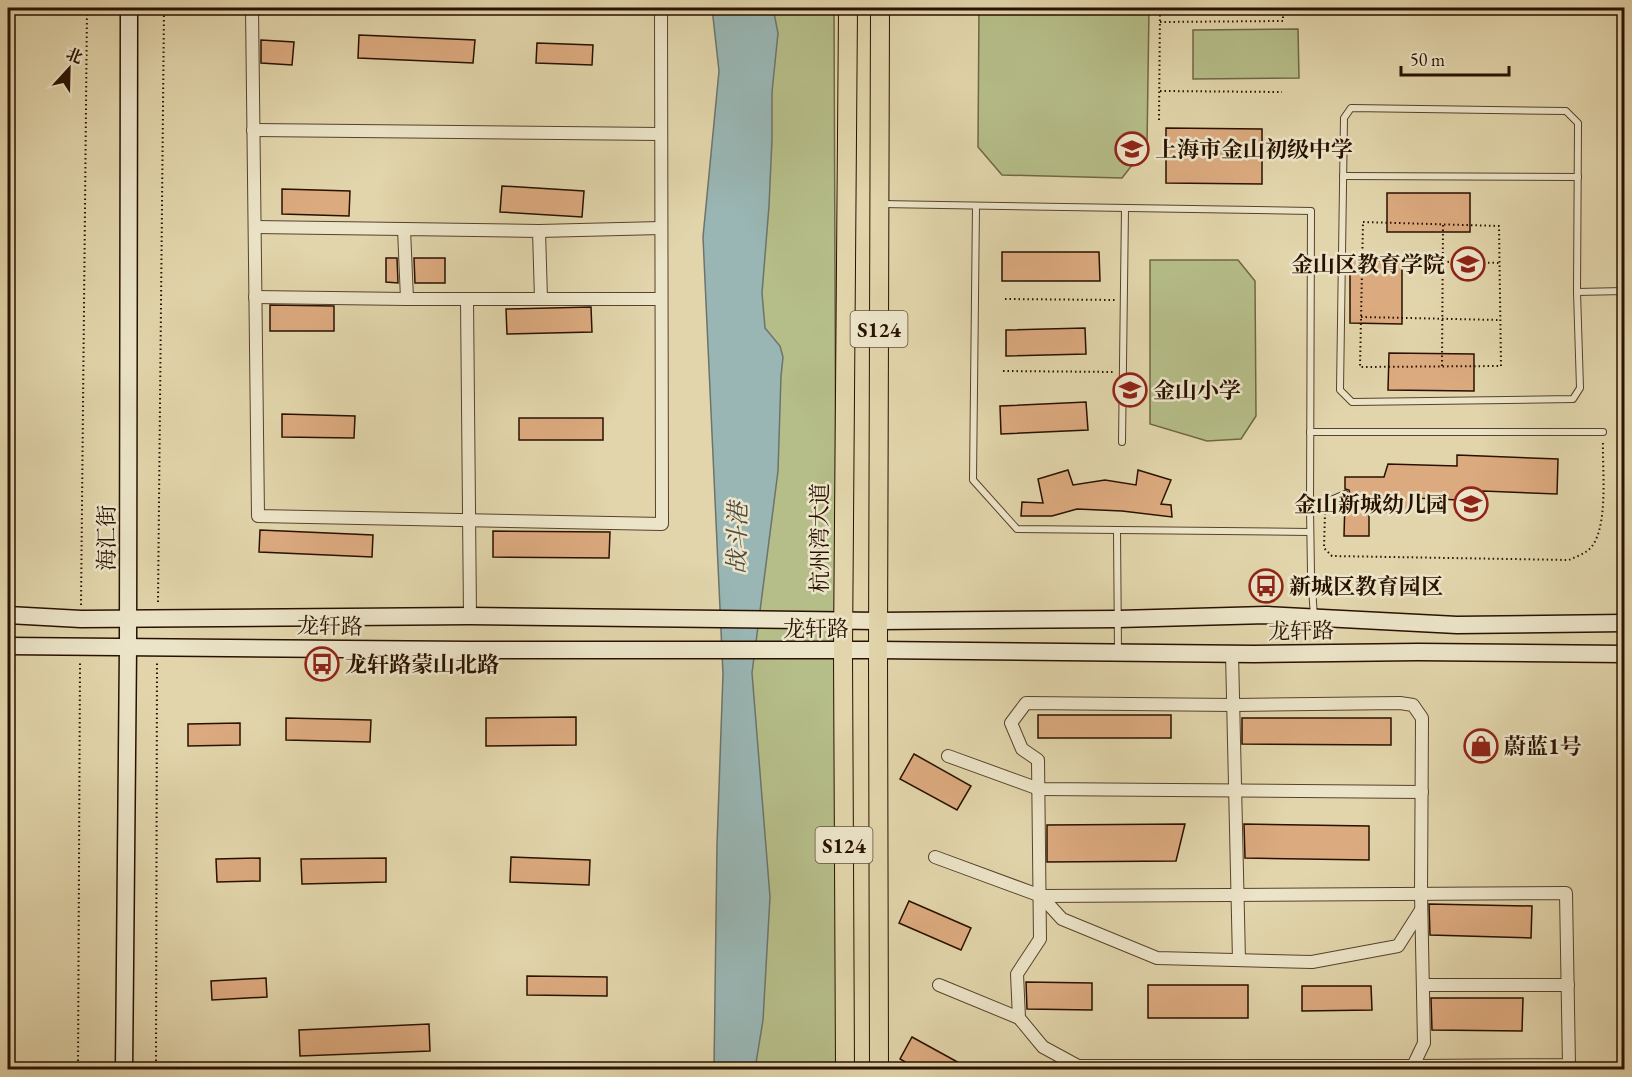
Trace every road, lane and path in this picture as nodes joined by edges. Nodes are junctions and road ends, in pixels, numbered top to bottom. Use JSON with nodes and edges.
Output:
{"nodes":[{"id":1,"x":87,"y":8,"type":"edge"},
{"id":2,"x":129,"y":8,"type":"edge"},
{"id":3,"x":164,"y":8,"type":"edge"},
{"id":4,"x":252,"y":8,"type":"edge"},
{"id":5,"x":609,"y":8,"type":"edge"},
{"id":6,"x":661,"y":8,"type":"edge"},
{"id":7,"x":848,"y":8,"type":"edge"},
{"id":8,"x":880,"y":8,"type":"edge"},
{"id":9,"x":1160,"y":8,"type":"edge"},
{"id":10,"x":1283,"y":8,"type":"edge"},
{"id":11,"x":1160,"y":22,"type":"junction"},
{"id":12,"x":1160,"y":91,"type":"junction"},
{"id":13,"x":1282,"y":92,"type":"dead end"},
{"id":14,"x":1159,"y":120,"type":"dead end"},
{"id":15,"x":253,"y":130,"type":"junction"},
{"id":16,"x":661,"y":134,"type":"junction"},
{"id":17,"x":1343,"y":176,"type":"junction"},
{"id":18,"x":1578,"y":177,"type":"junction"},
{"id":19,"x":880,"y":204,"type":"junction"},
{"id":20,"x":976,"y":206,"type":"junction"},
{"id":21,"x":1125,"y":208,"type":"junction"},
{"id":22,"x":1443,"y":224,"type":"junction"},
{"id":23,"x":255,"y":227,"type":"junction"},
{"id":24,"x":661,"y":228,"type":"junction"},
{"id":25,"x":404,"y":229,"type":"junction"},
{"id":26,"x":539,"y":231,"type":"junction"},
{"id":27,"x":1362,"y":260,"type":"junction"},
{"id":28,"x":1443,"y":262,"type":"junction"},
{"id":29,"x":1500,"y":263,"type":"junction"},
{"id":30,"x":1624,"y":291,"type":"edge"},
{"id":31,"x":1577,"y":292,"type":"junction"},
{"id":32,"x":255,"y":297,"type":"junction"},
{"id":33,"x":661,"y":298,"type":"junction"},
{"id":34,"x":407,"y":299,"type":"junction"},
{"id":35,"x":467,"y":299,"type":"junction"},
{"id":36,"x":541,"y":299,"type":"junction"},
{"id":37,"x":1005,"y":299,"type":"dead end"},
{"id":38,"x":1124,"y":300,"type":"junction"},
{"id":39,"x":1361,"y":317,"type":"junction"},
{"id":40,"x":1443,"y":319,"type":"junction"},
{"id":41,"x":1500,"y":320,"type":"junction"},
{"id":42,"x":1442,"y":367,"type":"junction"},
{"id":43,"x":1003,"y":371,"type":"dead end"},
{"id":44,"x":1123,"y":372,"type":"junction"},
{"id":45,"x":1310,"y":432,"type":"junction"},
{"id":46,"x":1603,"y":432,"type":"joint"},
{"id":47,"x":1122,"y":442,"type":"dead end"},
{"id":48,"x":1345,"y":494,"type":"dead end"},
{"id":49,"x":1325,"y":503,"type":"junction"},
{"id":50,"x":1310,"y":509,"type":"junction"},
{"id":51,"x":467,"y":519,"type":"junction"},
{"id":52,"x":1118,"y":530,"type":"junction"},
{"id":53,"x":1310,"y":532,"type":"junction"},
{"id":54,"x":8,"y":615,"type":"edge"},
{"id":55,"x":470,"y":615,"type":"junction"},
{"id":56,"x":1314,"y":617,"type":"junction"},
{"id":57,"x":81,"y":619,"type":"junction"},
{"id":58,"x":128,"y":619,"type":"junction"},
{"id":59,"x":158,"y":619,"type":"junction"},
{"id":60,"x":1118,"y":619,"type":"junction"},
{"id":61,"x":843,"y":621,"type":"junction"},
{"id":62,"x":878,"y":621,"type":"junction"},
{"id":63,"x":1624,"y":623,"type":"edge"},
{"id":64,"x":8,"y":646,"type":"edge"},
{"id":65,"x":81,"y":647,"type":"junction"},
{"id":66,"x":128,"y":647,"type":"junction"},
{"id":67,"x":157,"y":647,"type":"junction"},
{"id":68,"x":843,"y":650,"type":"junction"},
{"id":69,"x":878,"y":650,"type":"junction"},
{"id":70,"x":1118,"y":653,"type":"junction"},
{"id":71,"x":1232,"y":653,"type":"junction"},
{"id":72,"x":1624,"y":654,"type":"edge"},
{"id":73,"x":1234,"y":705,"type":"junction"},
{"id":74,"x":948,"y":756,"type":"dead end"},
{"id":75,"x":1039,"y":789,"type":"junction"},
{"id":76,"x":1235,"y":790,"type":"junction"},
{"id":77,"x":1422,"y":792,"type":"junction"},
{"id":78,"x":935,"y":857,"type":"dead end"},
{"id":79,"x":1421,"y":892,"type":"junction"},
{"id":80,"x":1041,"y":896,"type":"junction"},
{"id":81,"x":1237,"y":897,"type":"junction"},
{"id":82,"x":1422,"y":909,"type":"junction"},
{"id":83,"x":1239,"y":960,"type":"junction"},
{"id":84,"x":939,"y":985,"type":"dead end"},
{"id":85,"x":1423,"y":985,"type":"junction"},
{"id":86,"x":1568,"y":985,"type":"junction"},
{"id":87,"x":1019,"y":1018,"type":"junction"},
{"id":88,"x":1413,"y":1066,"type":"junction"},
{"id":89,"x":1224,"y":1068,"type":"edge"},
{"id":90,"x":78,"y":1070,"type":"edge"},
{"id":91,"x":124,"y":1070,"type":"edge"},
{"id":92,"x":156,"y":1070,"type":"edge"},
{"id":93,"x":845,"y":1070,"type":"edge"},
{"id":94,"x":879,"y":1070,"type":"edge"}],
"edges":[{"from":1,"to":57,"type":"path"},
{"from":2,"to":58,"type":"street","name":"海汇街"},
{"from":3,"to":59,"type":"path"},
{"from":4,"to":15,"type":"street"},
{"from":5,"to":6,"type":"street"},
{"from":6,"to":16,"type":"street"},
{"from":7,"to":61,"type":"main road","name":"杭州湾大道","number":"S124"},
{"from":8,"to":19,"type":"main road","number":"S124"},
{"from":9,"to":11,"type":"path"},
{"from":10,"to":11,"type":"path"},
{"from":11,"to":12,"type":"path"},
{"from":12,"to":13,"type":"path"},
{"from":12,"to":14,"type":"path"},
{"from":15,"to":16,"type":"street"},
{"from":15,"to":23,"type":"street"},
{"from":16,"to":24,"type":"street"},
{"from":17,"to":18,"type":"lane"},
{"from":17,"to":18,"type":"lane"},
{"from":17,"to":31,"type":"lane"},
{"from":18,"to":31,"type":"lane"},
{"from":19,"to":20,"type":"lane"},
{"from":19,"to":62,"type":"main road","number":"S124"},
{"from":20,"to":21,"type":"lane"},
{"from":20,"to":52,"type":"lane"},
{"from":21,"to":38,"type":"lane"},
{"from":21,"to":45,"type":"lane"},
{"from":22,"to":27,"type":"path"},
{"from":22,"to":28,"type":"path"},
{"from":22,"to":29,"type":"path"},
{"from":23,"to":25,"type":"street"},
{"from":23,"to":32,"type":"street"},
{"from":24,"to":26,"type":"street"},
{"from":24,"to":33,"type":"street"},
{"from":25,"to":26,"type":"street"},
{"from":25,"to":34,"type":"street"},
{"from":26,"to":36,"type":"street"},
{"from":27,"to":28,"type":"path"},
{"from":27,"to":39,"type":"path"},
{"from":28,"to":29,"type":"path"},
{"from":28,"to":40,"type":"path"},
{"from":29,"to":41,"type":"path"},
{"from":30,"to":31,"type":"lane"},
{"from":32,"to":34,"type":"street"},
{"from":32,"to":51,"type":"street"},
{"from":33,"to":36,"type":"street"},
{"from":33,"to":51,"type":"street"},
{"from":34,"to":35,"type":"street"},
{"from":35,"to":36,"type":"street"},
{"from":35,"to":51,"type":"street"},
{"from":37,"to":38,"type":"path"},
{"from":38,"to":44,"type":"lane"},
{"from":39,"to":40,"type":"path"},
{"from":39,"to":42,"type":"path"},
{"from":40,"to":41,"type":"path"},
{"from":40,"to":42,"type":"path"},
{"from":41,"to":42,"type":"path"},
{"from":43,"to":44,"type":"path"},
{"from":44,"to":47,"type":"lane"},
{"from":45,"to":46,"type":"lane"},
{"from":45,"to":50,"type":"lane"},
{"from":46,"to":49,"type":"path"},
{"from":48,"to":49,"type":"lane"},
{"from":49,"to":50,"type":"lane"},
{"from":50,"to":53,"type":"lane"},
{"from":51,"to":55,"type":"street"},
{"from":52,"to":53,"type":"lane"},
{"from":52,"to":60,"type":"lane"},
{"from":53,"to":56,"type":"lane"},
{"from":54,"to":57,"type":"street"},
{"from":55,"to":59,"type":"street"},
{"from":55,"to":61,"type":"street"},
{"from":56,"to":60,"type":"street"},
{"from":56,"to":63,"type":"street"},
{"from":57,"to":58,"type":"street"},
{"from":58,"to":59,"type":"street"},
{"from":58,"to":66,"type":"street","name":"海汇街"},
{"from":60,"to":62,"type":"street"},
{"from":60,"to":70,"type":"lane"},
{"from":61,"to":62,"type":"street"},
{"from":61,"to":68,"type":"main road","name":"杭州湾大道","number":"S124"},
{"from":62,"to":69,"type":"main road","number":"S124"},
{"from":64,"to":65,"type":"street","name":"龙轩路"},
{"from":65,"to":66,"type":"street","name":"龙轩路"},
{"from":65,"to":90,"type":"path"},
{"from":66,"to":67,"type":"street","name":"龙轩路"},
{"from":66,"to":91,"type":"street","name":"海汇街"},
{"from":67,"to":68,"type":"street","name":"龙轩路"},
{"from":67,"to":92,"type":"path"},
{"from":68,"to":69,"type":"street","name":"龙轩路"},
{"from":68,"to":93,"type":"main road","name":"杭州湾大道","number":"S124"},
{"from":69,"to":70,"type":"street","name":"龙轩路"},
{"from":69,"to":94,"type":"main road","number":"S124"},
{"from":70,"to":71,"type":"street","name":"龙轩路"},
{"from":71,"to":72,"type":"street","name":"龙轩路"},
{"from":71,"to":73,"type":"street"},
{"from":73,"to":75,"type":"street"},
{"from":73,"to":76,"type":"street"},
{"from":73,"to":77,"type":"street"},
{"from":74,"to":75,"type":"street"},
{"from":75,"to":76,"type":"street"},
{"from":75,"to":80,"type":"street"},
{"from":76,"to":77,"type":"street"},
{"from":76,"to":81,"type":"street"},
{"from":77,"to":79,"type":"street"},
{"from":78,"to":80,"type":"street"},
{"from":79,"to":81,"type":"street"},
{"from":79,"to":82,"type":"street"},
{"from":79,"to":86,"type":"street"},
{"from":80,"to":81,"type":"street"},
{"from":80,"to":83,"type":"street"},
{"from":80,"to":87,"type":"street"},
{"from":81,"to":83,"type":"street"},
{"from":82,"to":83,"type":"street"},
{"from":82,"to":85,"type":"street"},
{"from":84,"to":87,"type":"street"},
{"from":85,"to":86,"type":"street"},
{"from":85,"to":88,"type":"street"},
{"from":86,"to":88,"type":"street"},
{"from":87,"to":89,"type":"street"},
{"from":88,"to":89,"type":"street"}]}
